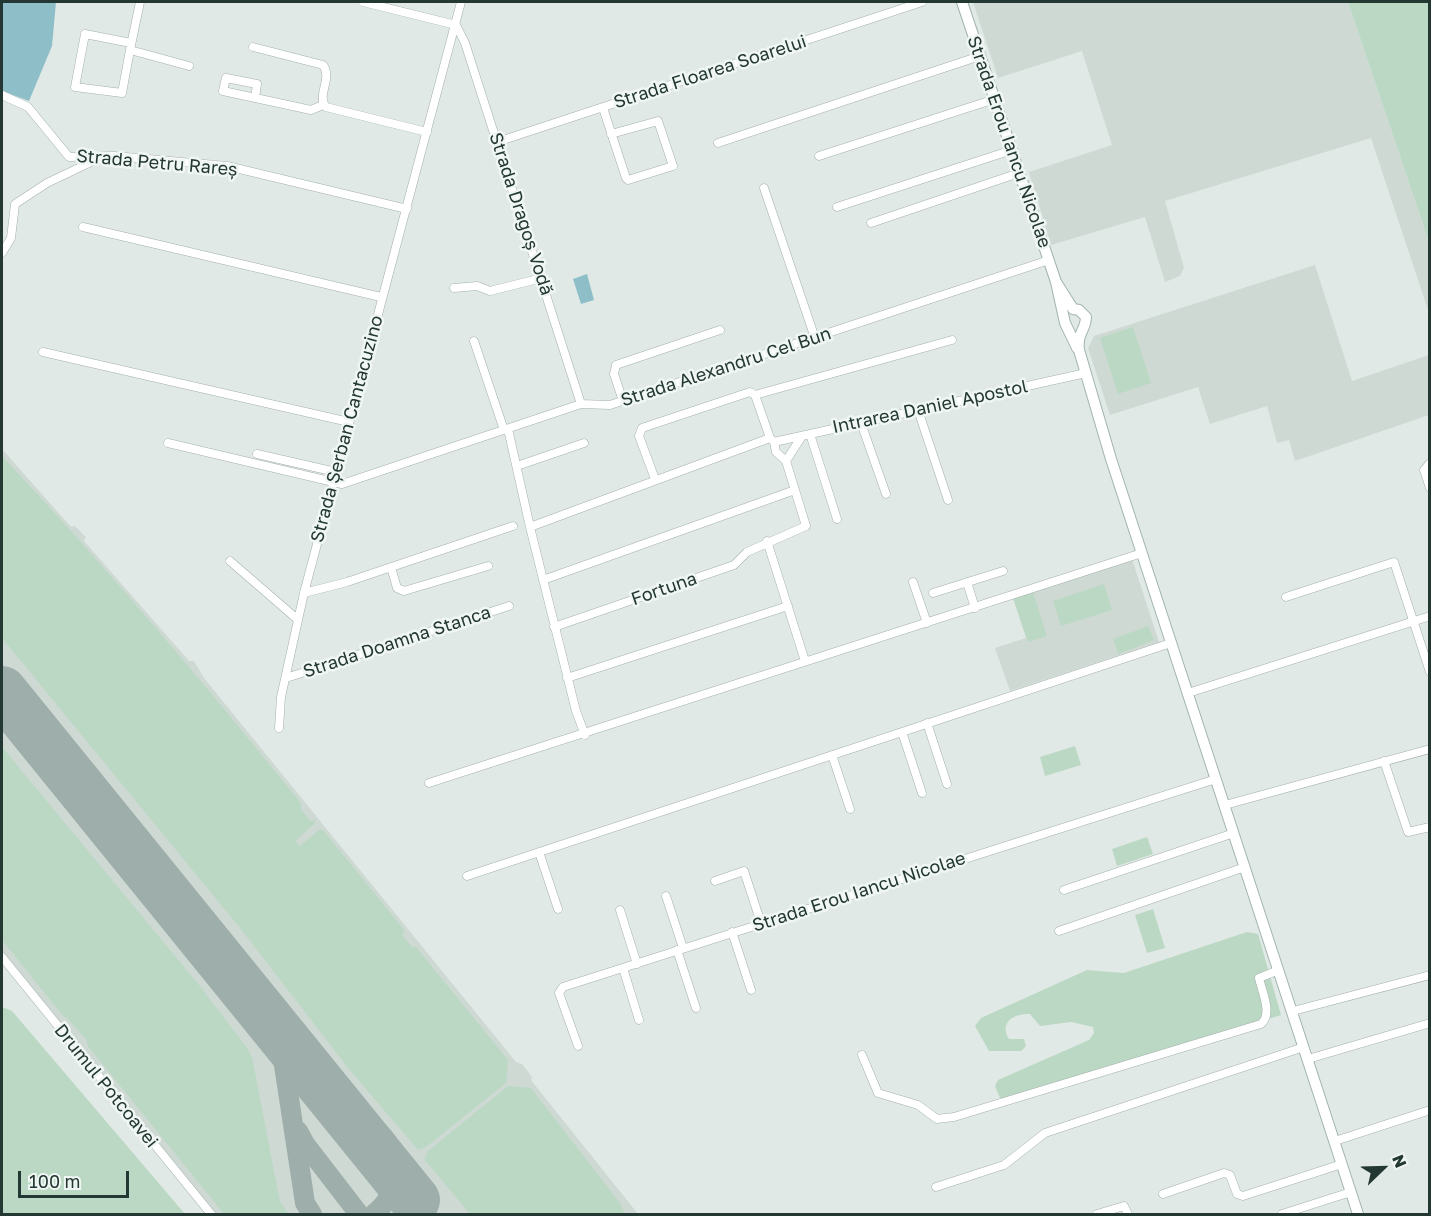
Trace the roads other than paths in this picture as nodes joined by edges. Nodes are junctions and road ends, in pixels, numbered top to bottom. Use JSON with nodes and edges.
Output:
{"nodes":[{"id":1,"x":140,"y":2,"type":"edge"},
{"id":2,"x":363,"y":2,"type":"edge"},
{"id":3,"x":461,"y":2,"type":"edge"},
{"id":4,"x":922,"y":2,"type":"edge"},
{"id":5,"x":962,"y":2,"type":"edge"},
{"id":6,"x":456,"y":25,"type":"junction"},
{"id":7,"x":130,"y":46,"type":"junction"},
{"id":8,"x":253,"y":47,"type":"dead end"},
{"id":9,"x":980,"y":56,"type":"junction"},
{"id":10,"x":189,"y":66,"type":"dead end"},
{"id":11,"x":2,"y":95,"type":"edge"},
{"id":12,"x":255,"y":98,"type":"dead end"},
{"id":13,"x":994,"y":99,"type":"junction"},
{"id":14,"x":323,"y":105,"type":"junction"},
{"id":15,"x":603,"y":108,"type":"junction"},
{"id":16,"x":427,"y":132,"type":"junction"},
{"id":17,"x":611,"y":134,"type":"junction"},
{"id":18,"x":497,"y":142,"type":"junction"},
{"id":19,"x":718,"y":143,"type":"dead end"},
{"id":20,"x":1012,"y":150,"type":"junction"},
{"id":21,"x":819,"y":156,"type":"dead end"},
{"id":22,"x":93,"y":157,"type":"junction"},
{"id":23,"x":1019,"y":173,"type":"junction"},
{"id":24,"x":764,"y":188,"type":"dead end"},
{"id":25,"x":837,"y":207,"type":"dead end"},
{"id":26,"x":407,"y":208,"type":"junction"},
{"id":27,"x":871,"y":223,"type":"dead end"},
{"id":28,"x":82,"y":227,"type":"dead end"},
{"id":29,"x":2,"y":253,"type":"edge"},
{"id":30,"x":1049,"y":260,"type":"junction"},
{"id":31,"x":542,"y":278,"type":"junction"},
{"id":32,"x":454,"y":288,"type":"dead end"},
{"id":33,"x":377,"y":296,"type":"junction"},
{"id":34,"x":1068,"y":317,"type":"junction"},
{"id":35,"x":1080,"y":329,"type":"junction"},
{"id":36,"x":720,"y":330,"type":"dead end"},
{"id":37,"x":815,"y":338,"type":"junction"},
{"id":38,"x":952,"y":340,"type":"dead end"},
{"id":39,"x":474,"y":341,"type":"dead end"},
{"id":40,"x":1078,"y":350,"type":"junction"},
{"id":41,"x":43,"y":352,"type":"dead end"},
{"id":42,"x":1086,"y":373,"type":"junction"},
{"id":43,"x":755,"y":395,"type":"junction"},
{"id":44,"x":623,"y":401,"type":"junction"},
{"id":45,"x":581,"y":404,"type":"junction"},
{"id":46,"x":918,"y":410,"type":"junction"},
{"id":47,"x":349,"y":422,"type":"junction"},
{"id":48,"x":861,"y":423,"type":"junction"},
{"id":49,"x":506,"y":430,"type":"junction"},
{"id":50,"x":806,"y":435,"type":"junction"},
{"id":51,"x":772,"y":440,"type":"junction"},
{"id":52,"x":168,"y":443,"type":"dead end"},
{"id":53,"x":584,"y":443,"type":"dead end"},
{"id":54,"x":257,"y":454,"type":"dead end"},
{"id":55,"x":786,"y":461,"type":"junction"},
{"id":56,"x":1430,"y":463,"type":"edge"},
{"id":57,"x":517,"y":466,"type":"junction"},
{"id":58,"x":336,"y":472,"type":"junction"},
{"id":59,"x":655,"y":479,"type":"junction"},
{"id":60,"x":333,"y":482,"type":"junction"},
{"id":61,"x":1430,"y":488,"type":"edge"},
{"id":62,"x":795,"y":490,"type":"junction"},
{"id":63,"x":886,"y":494,"type":"dead end"},
{"id":64,"x":948,"y":500,"type":"dead end"},
{"id":65,"x":837,"y":519,"type":"dead end"},
{"id":66,"x":513,"y":526,"type":"dead end"},
{"id":67,"x":530,"y":527,"type":"junction"},
{"id":68,"x":767,"y":541,"type":"junction"},
{"id":69,"x":1142,"y":553,"type":"junction"},
{"id":70,"x":230,"y":561,"type":"dead end"},
{"id":71,"x":488,"y":566,"type":"dead end"},
{"id":72,"x":391,"y":567,"type":"junction"},
{"id":73,"x":1003,"y":571,"type":"dead end"},
{"id":74,"x":543,"y":580,"type":"junction"},
{"id":75,"x":913,"y":582,"type":"dead end"},
{"id":76,"x":967,"y":582,"type":"junction"},
{"id":77,"x":304,"y":593,"type":"junction"},
{"id":78,"x":933,"y":593,"type":"dead end"},
{"id":79,"x":1286,"y":597,"type":"dead end"},
{"id":80,"x":509,"y":606,"type":"dead end"},
{"id":81,"x":788,"y":606,"type":"junction"},
{"id":82,"x":975,"y":608,"type":"junction"},
{"id":83,"x":1430,"y":616,"type":"edge"},
{"id":84,"x":297,"y":619,"type":"junction"},
{"id":85,"x":1414,"y":621,"type":"junction"},
{"id":86,"x":927,"y":623,"type":"junction"},
{"id":87,"x":554,"y":627,"type":"junction"},
{"id":88,"x":1171,"y":643,"type":"junction"},
{"id":89,"x":805,"y":661,"type":"junction"},
{"id":90,"x":1430,"y":672,"type":"edge"},
{"id":91,"x":286,"y":678,"type":"junction"},
{"id":92,"x":567,"y":678,"type":"junction"},
{"id":93,"x":1188,"y":693,"type":"junction"},
{"id":94,"x":927,"y":723,"type":"junction"},
{"id":95,"x":279,"y":728,"type":"dead end"},
{"id":96,"x":902,"y":732,"type":"junction"},
{"id":97,"x":585,"y":735,"type":"junction"},
{"id":98,"x":1430,"y":749,"type":"edge"},
{"id":99,"x":832,"y":755,"type":"junction"},
{"id":100,"x":1384,"y":761,"type":"junction"},
{"id":101,"x":1216,"y":778,"type":"junction"},
{"id":102,"x":429,"y":783,"type":"dead end"},
{"id":103,"x":947,"y":784,"type":"dead end"},
{"id":104,"x":922,"y":793,"type":"dead end"},
{"id":105,"x":1225,"y":805,"type":"junction"},
{"id":106,"x":850,"y":809,"type":"dead end"},
{"id":107,"x":1430,"y":827,"type":"edge"},
{"id":108,"x":1234,"y":833,"type":"junction"},
{"id":109,"x":539,"y":852,"type":"junction"},
{"id":110,"x":1245,"y":867,"type":"junction"},
{"id":111,"x":467,"y":876,"type":"dead end"},
{"id":112,"x":714,"y":881,"type":"dead end"},
{"id":113,"x":1064,"y":890,"type":"dead end"},
{"id":114,"x":666,"y":896,"type":"dead end"},
{"id":115,"x":558,"y":909,"type":"dead end"},
{"id":116,"x":620,"y":910,"type":"dead end"},
{"id":117,"x":761,"y":923,"type":"junction"},
{"id":118,"x":1059,"y":931,"type":"dead end"},
{"id":119,"x":732,"y":932,"type":"junction"},
{"id":120,"x":680,"y":949,"type":"junction"},
{"id":121,"x":2,"y":957,"type":"edge"},
{"id":122,"x":637,"y":963,"type":"junction"},
{"id":123,"x":623,"y":968,"type":"junction"},
{"id":124,"x":1280,"y":970,"type":"junction"},
{"id":125,"x":1430,"y":975,"type":"edge"},
{"id":126,"x":751,"y":990,"type":"dead end"},
{"id":127,"x":696,"y":1008,"type":"dead end"},
{"id":128,"x":1293,"y":1011,"type":"junction"},
{"id":129,"x":639,"y":1020,"type":"dead end"},
{"id":130,"x":1430,"y":1023,"type":"edge"},
{"id":131,"x":578,"y":1046,"type":"dead end"},
{"id":132,"x":1304,"y":1047,"type":"junction"},
{"id":133,"x":862,"y":1055,"type":"dead end"},
{"id":134,"x":1308,"y":1059,"type":"junction"},
{"id":135,"x":1430,"y":1110,"type":"edge"},
{"id":136,"x":1335,"y":1141,"type":"junction"},
{"id":137,"x":1342,"y":1164,"type":"junction"},
{"id":138,"x":936,"y":1187,"type":"dead end"},
{"id":139,"x":1351,"y":1192,"type":"junction"},
{"id":140,"x":1163,"y":1194,"type":"dead end"},
{"id":141,"x":211,"y":1215,"type":"edge"},
{"id":142,"x":1097,"y":1215,"type":"edge"},
{"id":143,"x":1128,"y":1215,"type":"edge"},
{"id":144,"x":1282,"y":1215,"type":"edge"},
{"id":145,"x":1358,"y":1215,"type":"edge"}],
"edges":[{"from":1,"to":7,"type":"street"},
{"from":2,"to":6,"type":"street"},
{"from":3,"to":6,"type":"street","name":"Strada Șerban Cantacuzino"},
{"from":4,"to":15,"type":"street","name":"Strada Floarea Soarelui"},
{"from":5,"to":9,"type":"street","name":"Strada Erou Iancu Nicolae"},
{"from":6,"to":16,"type":"street","name":"Strada Șerban Cantacuzino"},
{"from":6,"to":18,"type":"street","name":"Strada Dragoș Vodă"},
{"from":7,"to":7,"type":"street"},
{"from":7,"to":10,"type":"street"},
{"from":8,"to":14,"type":"street"},
{"from":9,"to":13,"type":"street","name":"Strada Erou Iancu Nicolae"},
{"from":9,"to":19,"type":"street"},
{"from":11,"to":22,"type":"street","name":"Strada Petru Rareș"},
{"from":12,"to":14,"type":"street"},
{"from":13,"to":20,"type":"street","name":"Strada Erou Iancu Nicolae"},
{"from":13,"to":21,"type":"street"},
{"from":14,"to":16,"type":"street"},
{"from":15,"to":17,"type":"street"},
{"from":15,"to":18,"type":"street","name":"Strada Floarea Soarelui"},
{"from":16,"to":26,"type":"street","name":"Strada Șerban Cantacuzino"},
{"from":17,"to":17,"type":"street"},
{"from":18,"to":31,"type":"street","name":"Strada Dragoș Vodă"},
{"from":20,"to":23,"type":"street","name":"Strada Erou Iancu Nicolae"},
{"from":20,"to":25,"type":"street"},
{"from":22,"to":26,"type":"street","name":"Strada Petru Rareș"},
{"from":22,"to":29,"type":"street"},
{"from":23,"to":27,"type":"street"},
{"from":23,"to":30,"type":"street","name":"Strada Erou Iancu Nicolae"},
{"from":24,"to":37,"type":"street"},
{"from":26,"to":33,"type":"street","name":"Strada Șerban Cantacuzino"},
{"from":28,"to":33,"type":"street"},
{"from":30,"to":34,"type":"street","name":"Strada Erou Iancu Nicolae"},
{"from":30,"to":37,"type":"street","name":"Strada Alexandru Cel Bun"},
{"from":31,"to":32,"type":"street"},
{"from":31,"to":45,"type":"street","name":"Strada Dragoș Vodă"},
{"from":33,"to":47,"type":"street","name":"Strada Șerban Cantacuzino"},
{"from":34,"to":35,"type":"street"},
{"from":34,"to":35,"type":"street","name":"Strada Erou Iancu Nicolae"},
{"from":34,"to":40,"type":"street","name":"Strada Erou Iancu Nicolae"},
{"from":35,"to":40,"type":"street","name":"Strada Erou Iancu Nicolae"},
{"from":36,"to":44,"type":"street"},
{"from":37,"to":44,"type":"street","name":"Strada Alexandru Cel Bun"},
{"from":38,"to":43,"type":"street"},
{"from":39,"to":49,"type":"street"},
{"from":40,"to":42,"type":"street","name":"Strada Erou Iancu Nicolae"},
{"from":41,"to":47,"type":"street"},
{"from":42,"to":46,"type":"street","name":"Intrarea Daniel Apostol"},
{"from":42,"to":69,"type":"street","name":"Strada Erou Iancu Nicolae"},
{"from":43,"to":51,"type":"street"},
{"from":43,"to":59,"type":"street"},
{"from":44,"to":45,"type":"street","name":"Strada Alexandru Cel Bun"},
{"from":45,"to":49,"type":"street","name":"Strada Alexandru Cel Bun"},
{"from":46,"to":48,"type":"street","name":"Intrarea Daniel Apostol"},
{"from":46,"to":64,"type":"street"},
{"from":47,"to":58,"type":"street","name":"Strada Șerban Cantacuzino"},
{"from":48,"to":50,"type":"street","name":"Intrarea Daniel Apostol"},
{"from":48,"to":63,"type":"street"},
{"from":49,"to":57,"type":"street"},
{"from":49,"to":60,"type":"street","name":"Strada Alexandru Cel Bun"},
{"from":50,"to":51,"type":"street","name":"Intrarea Daniel Apostol"},
{"from":50,"to":55,"type":"street"},
{"from":50,"to":65,"type":"street"},
{"from":51,"to":55,"type":"street"},
{"from":51,"to":59,"type":"street","name":"Intrarea Daniel Apostol"},
{"from":52,"to":60,"type":"street"},
{"from":53,"to":57,"type":"street"},
{"from":54,"to":58,"type":"street"},
{"from":55,"to":62,"type":"street"},
{"from":56,"to":61,"type":"street"},
{"from":57,"to":67,"type":"street"},
{"from":58,"to":60,"type":"street","name":"Strada Șerban Cantacuzino"},
{"from":59,"to":67,"type":"street","name":"Intrarea Daniel Apostol"},
{"from":60,"to":77,"type":"street","name":"Strada Șerban Cantacuzino"},
{"from":62,"to":68,"type":"street","name":"Fortuna"},
{"from":62,"to":74,"type":"street"},
{"from":66,"to":72,"type":"street"},
{"from":67,"to":74,"type":"street"},
{"from":68,"to":81,"type":"street"},
{"from":68,"to":87,"type":"street","name":"Fortuna"},
{"from":69,"to":82,"type":"street"},
{"from":69,"to":88,"type":"street","name":"Strada Erou Iancu Nicolae"},
{"from":70,"to":84,"type":"street"},
{"from":71,"to":72,"type":"street"},
{"from":72,"to":77,"type":"street"},
{"from":73,"to":76,"type":"street"},
{"from":74,"to":87,"type":"street"},
{"from":75,"to":86,"type":"street"},
{"from":76,"to":78,"type":"street"},
{"from":76,"to":82,"type":"street"},
{"from":77,"to":84,"type":"street","name":"Strada Șerban Cantacuzino"},
{"from":79,"to":85,"type":"street"},
{"from":80,"to":91,"type":"street","name":"Strada Doamna Stanca"},
{"from":81,"to":89,"type":"street"},
{"from":81,"to":92,"type":"street"},
{"from":82,"to":86,"type":"street"},
{"from":83,"to":85,"type":"street"},
{"from":84,"to":91,"type":"street","name":"Strada Șerban Cantacuzino"},
{"from":85,"to":90,"type":"street"},
{"from":85,"to":93,"type":"street"},
{"from":86,"to":89,"type":"street"},
{"from":87,"to":92,"type":"street"},
{"from":88,"to":93,"type":"street","name":"Strada Erou Iancu Nicolae"},
{"from":88,"to":94,"type":"street"},
{"from":89,"to":97,"type":"street"},
{"from":91,"to":95,"type":"street","name":"Strada Șerban Cantacuzino"},
{"from":92,"to":97,"type":"street"},
{"from":93,"to":101,"type":"street","name":"Strada Erou Iancu Nicolae"},
{"from":94,"to":96,"type":"street"},
{"from":94,"to":103,"type":"street"},
{"from":96,"to":99,"type":"street"},
{"from":96,"to":104,"type":"street"},
{"from":97,"to":102,"type":"street"},
{"from":98,"to":100,"type":"street"},
{"from":99,"to":106,"type":"street"},
{"from":99,"to":109,"type":"street"},
{"from":100,"to":105,"type":"street"},
{"from":100,"to":107,"type":"street"},
{"from":101,"to":105,"type":"street","name":"Strada Erou Iancu Nicolae"},
{"from":101,"to":117,"type":"street","name":"Strada Erou Iancu Nicolae"},
{"from":105,"to":108,"type":"street","name":"Strada Erou Iancu Nicolae"},
{"from":108,"to":110,"type":"street","name":"Strada Erou Iancu Nicolae"},
{"from":108,"to":113,"type":"street"},
{"from":109,"to":111,"type":"street"},
{"from":109,"to":115,"type":"street"},
{"from":110,"to":118,"type":"street"},
{"from":110,"to":124,"type":"street","name":"Strada Erou Iancu Nicolae"},
{"from":112,"to":117,"type":"street"},
{"from":114,"to":120,"type":"street"},
{"from":116,"to":122,"type":"street"},
{"from":117,"to":119,"type":"street","name":"Strada Erou Iancu Nicolae"},
{"from":119,"to":120,"type":"street","name":"Strada Erou Iancu Nicolae"},
{"from":119,"to":126,"type":"street"},
{"from":120,"to":122,"type":"street","name":"Strada Erou Iancu Nicolae"},
{"from":120,"to":127,"type":"street"},
{"from":121,"to":141,"type":"street","name":"Drumul Potcoavei"},
{"from":122,"to":123,"type":"street","name":"Strada Erou Iancu Nicolae"},
{"from":123,"to":129,"type":"street"},
{"from":123,"to":131,"type":"street","name":"Strada Erou Iancu Nicolae"},
{"from":124,"to":128,"type":"street","name":"Strada Erou Iancu Nicolae"},
{"from":124,"to":133,"type":"street"},
{"from":125,"to":128,"type":"street"},
{"from":128,"to":132,"type":"street","name":"Strada Erou Iancu Nicolae"},
{"from":130,"to":134,"type":"street"},
{"from":132,"to":134,"type":"street","name":"Strada Erou Iancu Nicolae"},
{"from":132,"to":138,"type":"street"},
{"from":134,"to":136,"type":"street","name":"Strada Erou Iancu Nicolae"},
{"from":135,"to":136,"type":"street"},
{"from":136,"to":137,"type":"street","name":"Strada Erou Iancu Nicolae"},
{"from":137,"to":139,"type":"street","name":"Strada Erou Iancu Nicolae"},
{"from":137,"to":140,"type":"street"},
{"from":139,"to":144,"type":"street"},
{"from":139,"to":145,"type":"street","name":"Strada Erou Iancu Nicolae"},
{"from":142,"to":143,"type":"street"}]}
